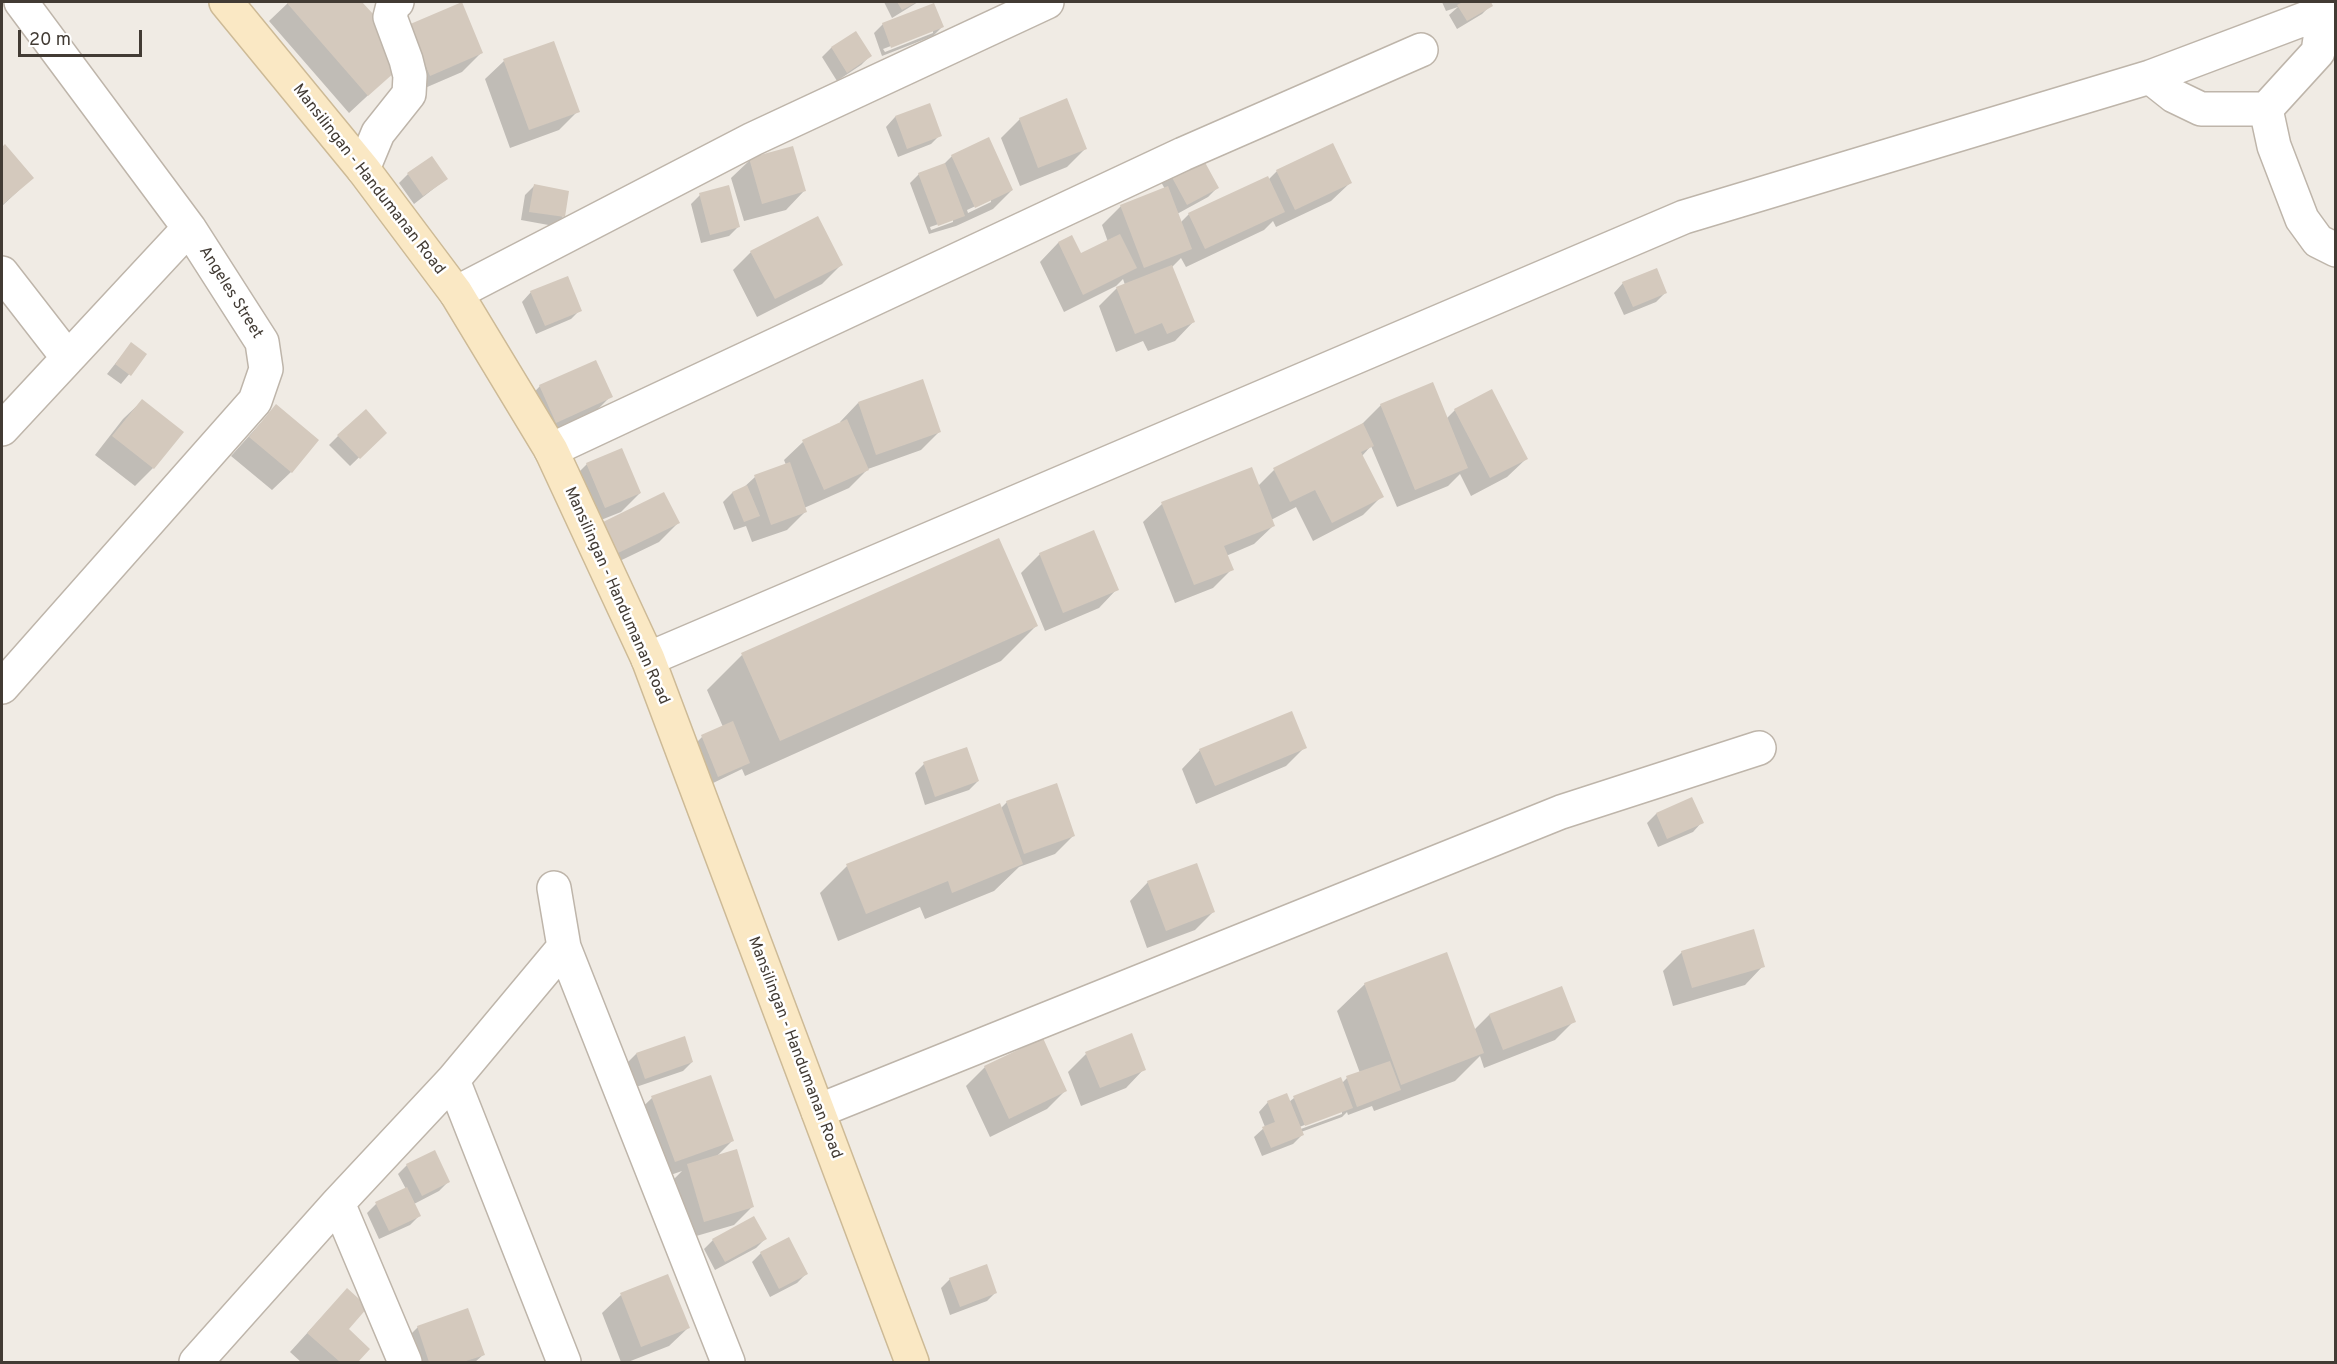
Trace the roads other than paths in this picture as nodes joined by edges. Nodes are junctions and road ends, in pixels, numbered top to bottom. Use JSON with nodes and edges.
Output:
{"nodes":[{"id":1,"x":21,"y":2,"type":"edge"},
{"id":2,"x":226,"y":2,"type":"edge"},
{"id":3,"x":397,"y":2,"type":"edge"},
{"id":4,"x":1047,"y":2,"type":"edge"},
{"id":5,"x":2325,"y":11,"type":"edge"},
{"id":6,"x":1421,"y":50,"type":"dead end"},
{"id":7,"x":2150,"y":77,"type":"junction"},
{"id":8,"x":2266,"y":109,"type":"junction"},
{"id":9,"x":363,"y":169,"type":"junction"},
{"id":10,"x":189,"y":228,"type":"junction"},
{"id":11,"x":2336,"y":250,"type":"edge"},
{"id":12,"x":2,"y":273,"type":"edge"},
{"id":13,"x":456,"y":292,"type":"junction"},
{"id":14,"x":68,"y":358,"type":"junction"},
{"id":15,"x":2,"y":429,"type":"edge"},
{"id":16,"x":551,"y":450,"type":"junction"},
{"id":17,"x":648,"y":659,"type":"junction"},
{"id":18,"x":2,"y":687,"type":"edge"},
{"id":19,"x":1759,"y":747,"type":"dead end"},
{"id":20,"x":554,"y":888,"type":"dead end"},
{"id":21,"x":564,"y":947,"type":"junction"},
{"id":22,"x":453,"y":1080,"type":"junction"},
{"id":23,"x":818,"y":1111,"type":"junction"},
{"id":24,"x":338,"y":1203,"type":"junction"},
{"id":25,"x":196,"y":1362,"type":"edge"},
{"id":26,"x":405,"y":1362,"type":"edge"},
{"id":27,"x":564,"y":1362,"type":"edge"},
{"id":28,"x":728,"y":1362,"type":"edge"},
{"id":29,"x":912,"y":1362,"type":"edge"}],
"edges":[{"from":1,"to":10,"type":"street","name":"Angeles Street"},
{"from":2,"to":9,"type":"street","name":"Mansilingan - Handumanan Road"},
{"from":3,"to":9,"type":"street"},
{"from":4,"to":13,"type":"street"},
{"from":5,"to":7,"type":"street"},
{"from":5,"to":8,"type":"street"},
{"from":6,"to":16,"type":"street"},
{"from":7,"to":8,"type":"street"},
{"from":7,"to":17,"type":"street"},
{"from":8,"to":11,"type":"street"},
{"from":9,"to":13,"type":"street","name":"Mansilingan - Handumanan Road"},
{"from":10,"to":14,"type":"street"},
{"from":10,"to":18,"type":"street","name":"Angeles Street"},
{"from":12,"to":14,"type":"street"},
{"from":13,"to":16,"type":"street","name":"Mansilingan - Handumanan Road"},
{"from":14,"to":15,"type":"street"},
{"from":16,"to":17,"type":"street","name":"Mansilingan - Handumanan Road"},
{"from":17,"to":23,"type":"street","name":"Mansilingan - Handumanan Road"},
{"from":19,"to":23,"type":"street"},
{"from":20,"to":21,"type":"street"},
{"from":21,"to":22,"type":"street"},
{"from":21,"to":28,"type":"street"},
{"from":22,"to":24,"type":"street"},
{"from":22,"to":27,"type":"street"},
{"from":23,"to":29,"type":"street","name":"Mansilingan - Handumanan Road"},
{"from":24,"to":25,"type":"street"},
{"from":24,"to":26,"type":"street"}]}
